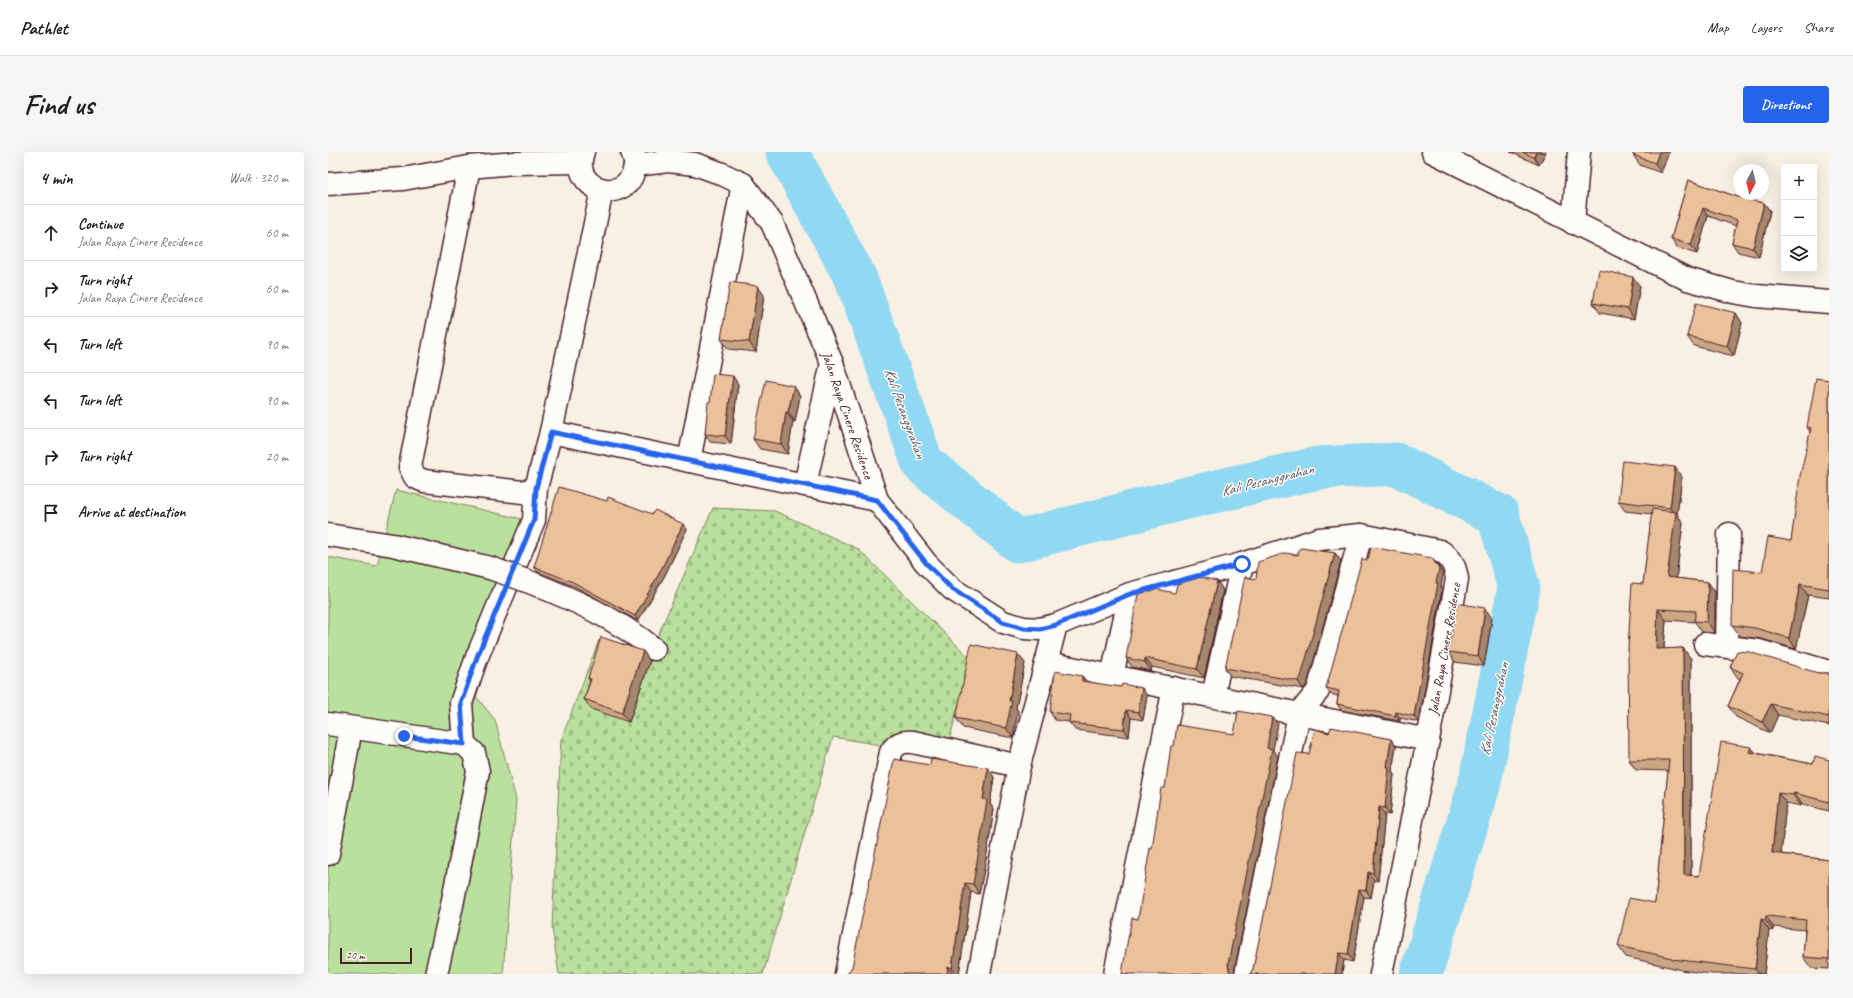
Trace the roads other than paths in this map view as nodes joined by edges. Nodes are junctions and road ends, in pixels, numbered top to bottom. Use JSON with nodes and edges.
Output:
{"nodes":[{"id":1,"x":1433,"y":152,"type":"edge"},
{"id":2,"x":1579,"y":152,"type":"edge"},
{"id":3,"x":581,"y":157,"type":"edge"},
{"id":4,"x":634,"y":159,"type":"edge"},
{"id":5,"x":469,"y":167,"type":"junction"},
{"id":6,"x":328,"y":184,"type":"edge"},
{"id":7,"x":743,"y":184,"type":"junction"},
{"id":8,"x":602,"y":190,"type":"junction"},
{"id":9,"x":1573,"y":223,"type":"junction"},
{"id":10,"x":1829,"y":302,"type":"edge"},
{"id":11,"x":832,"y":363,"type":"junction"},
{"id":12,"x":551,"y":432,"type":"junction"},
{"id":13,"x":689,"y":461,"type":"junction"},
{"id":14,"x":806,"y":485,"type":"junction"},
{"id":15,"x":536,"y":488,"type":"junction"},
{"id":16,"x":877,"y":500,"type":"junction"},
{"id":17,"x":1729,"y":534,"type":"dead end"},
{"id":18,"x":328,"y":535,"type":"edge"},
{"id":19,"x":1361,"y":535,"type":"junction"},
{"id":20,"x":1242,"y":564,"type":"junction"},
{"id":21,"x":1130,"y":594,"type":"junction"},
{"id":22,"x":1056,"y":625,"type":"junction"},
{"id":23,"x":1705,"y":644,"type":"dead end"},
{"id":24,"x":1727,"y":646,"type":"junction"},
{"id":25,"x":654,"y":649,"type":"dead end"},
{"id":26,"x":1047,"y":663,"type":"junction"},
{"id":27,"x":1829,"y":672,"type":"edge"},
{"id":28,"x":1112,"y":676,"type":"junction"},
{"id":29,"x":1174,"y":688,"type":"junction"},
{"id":30,"x":1212,"y":696,"type":"junction"},
{"id":31,"x":1299,"y":714,"type":"junction"},
{"id":32,"x":328,"y":724,"type":"edge"},
{"id":33,"x":351,"y":728,"type":"junction"},
{"id":34,"x":1428,"y":740,"type":"junction"},
{"id":35,"x":464,"y":744,"type":"junction"},
{"id":36,"x":1019,"y":766,"type":"junction"},
{"id":37,"x":328,"y":854,"type":"edge"},
{"id":38,"x":436,"y":974,"type":"edge"},
{"id":39,"x":846,"y":974,"type":"edge"},
{"id":40,"x":978,"y":974,"type":"edge"},
{"id":41,"x":1115,"y":974,"type":"edge"},
{"id":42,"x":1246,"y":974,"type":"edge"},
{"id":43,"x":1381,"y":974,"type":"edge"}],
"edges":[{"from":1,"to":9,"type":"street"},
{"from":2,"to":9,"type":"street"},
{"from":3,"to":5,"type":"street"},
{"from":3,"to":8,"type":"street"},
{"from":4,"to":7,"type":"street","name":"Jalan Raya Cinere Residence"},
{"from":4,"to":8,"type":"street"},
{"from":5,"to":6,"type":"street"},
{"from":5,"to":15,"type":"street"},
{"from":7,"to":11,"type":"street","name":"Jalan Raya Cinere Residence"},
{"from":7,"to":13,"type":"street"},
{"from":8,"to":12,"type":"street"},
{"from":9,"to":10,"type":"street"},
{"from":11,"to":14,"type":"street"},
{"from":11,"to":16,"type":"street","name":"Jalan Raya Cinere Residence"},
{"from":12,"to":13,"type":"street"},
{"from":12,"to":15,"type":"street"},
{"from":13,"to":14,"type":"street"},
{"from":14,"to":16,"type":"street"},
{"from":15,"to":35,"type":"street"},
{"from":16,"to":22,"type":"street","name":"Jalan Raya Cinere Residence"},
{"from":17,"to":24,"type":"street"},
{"from":18,"to":25,"type":"street","bridge":true},
{"from":19,"to":20,"type":"street","name":"Jalan Raya Cinere Residence"},
{"from":19,"to":31,"type":"street"},
{"from":19,"to":34,"type":"street","name":"Jalan Raya Cinere Residence"},
{"from":20,"to":21,"type":"street","name":"Jalan Raya Cinere Residence"},
{"from":20,"to":30,"type":"street"},
{"from":21,"to":22,"type":"street","name":"Jalan Raya Cinere Residence"},
{"from":21,"to":28,"type":"street"},
{"from":22,"to":26,"type":"street"},
{"from":23,"to":24,"type":"street"},
{"from":24,"to":27,"type":"street"},
{"from":26,"to":28,"type":"street"},
{"from":26,"to":36,"type":"street"},
{"from":28,"to":29,"type":"street"},
{"from":29,"to":30,"type":"street"},
{"from":29,"to":41,"type":"street"},
{"from":30,"to":31,"type":"street"},
{"from":31,"to":34,"type":"street"},
{"from":31,"to":42,"type":"street"},
{"from":32,"to":33,"type":"street"},
{"from":33,"to":35,"type":"street"},
{"from":33,"to":37,"type":"street"},
{"from":34,"to":43,"type":"street","name":"Jalan Raya Cinere Residence"},
{"from":35,"to":38,"type":"street"},
{"from":36,"to":39,"type":"street"},
{"from":36,"to":40,"type":"street"}]}
